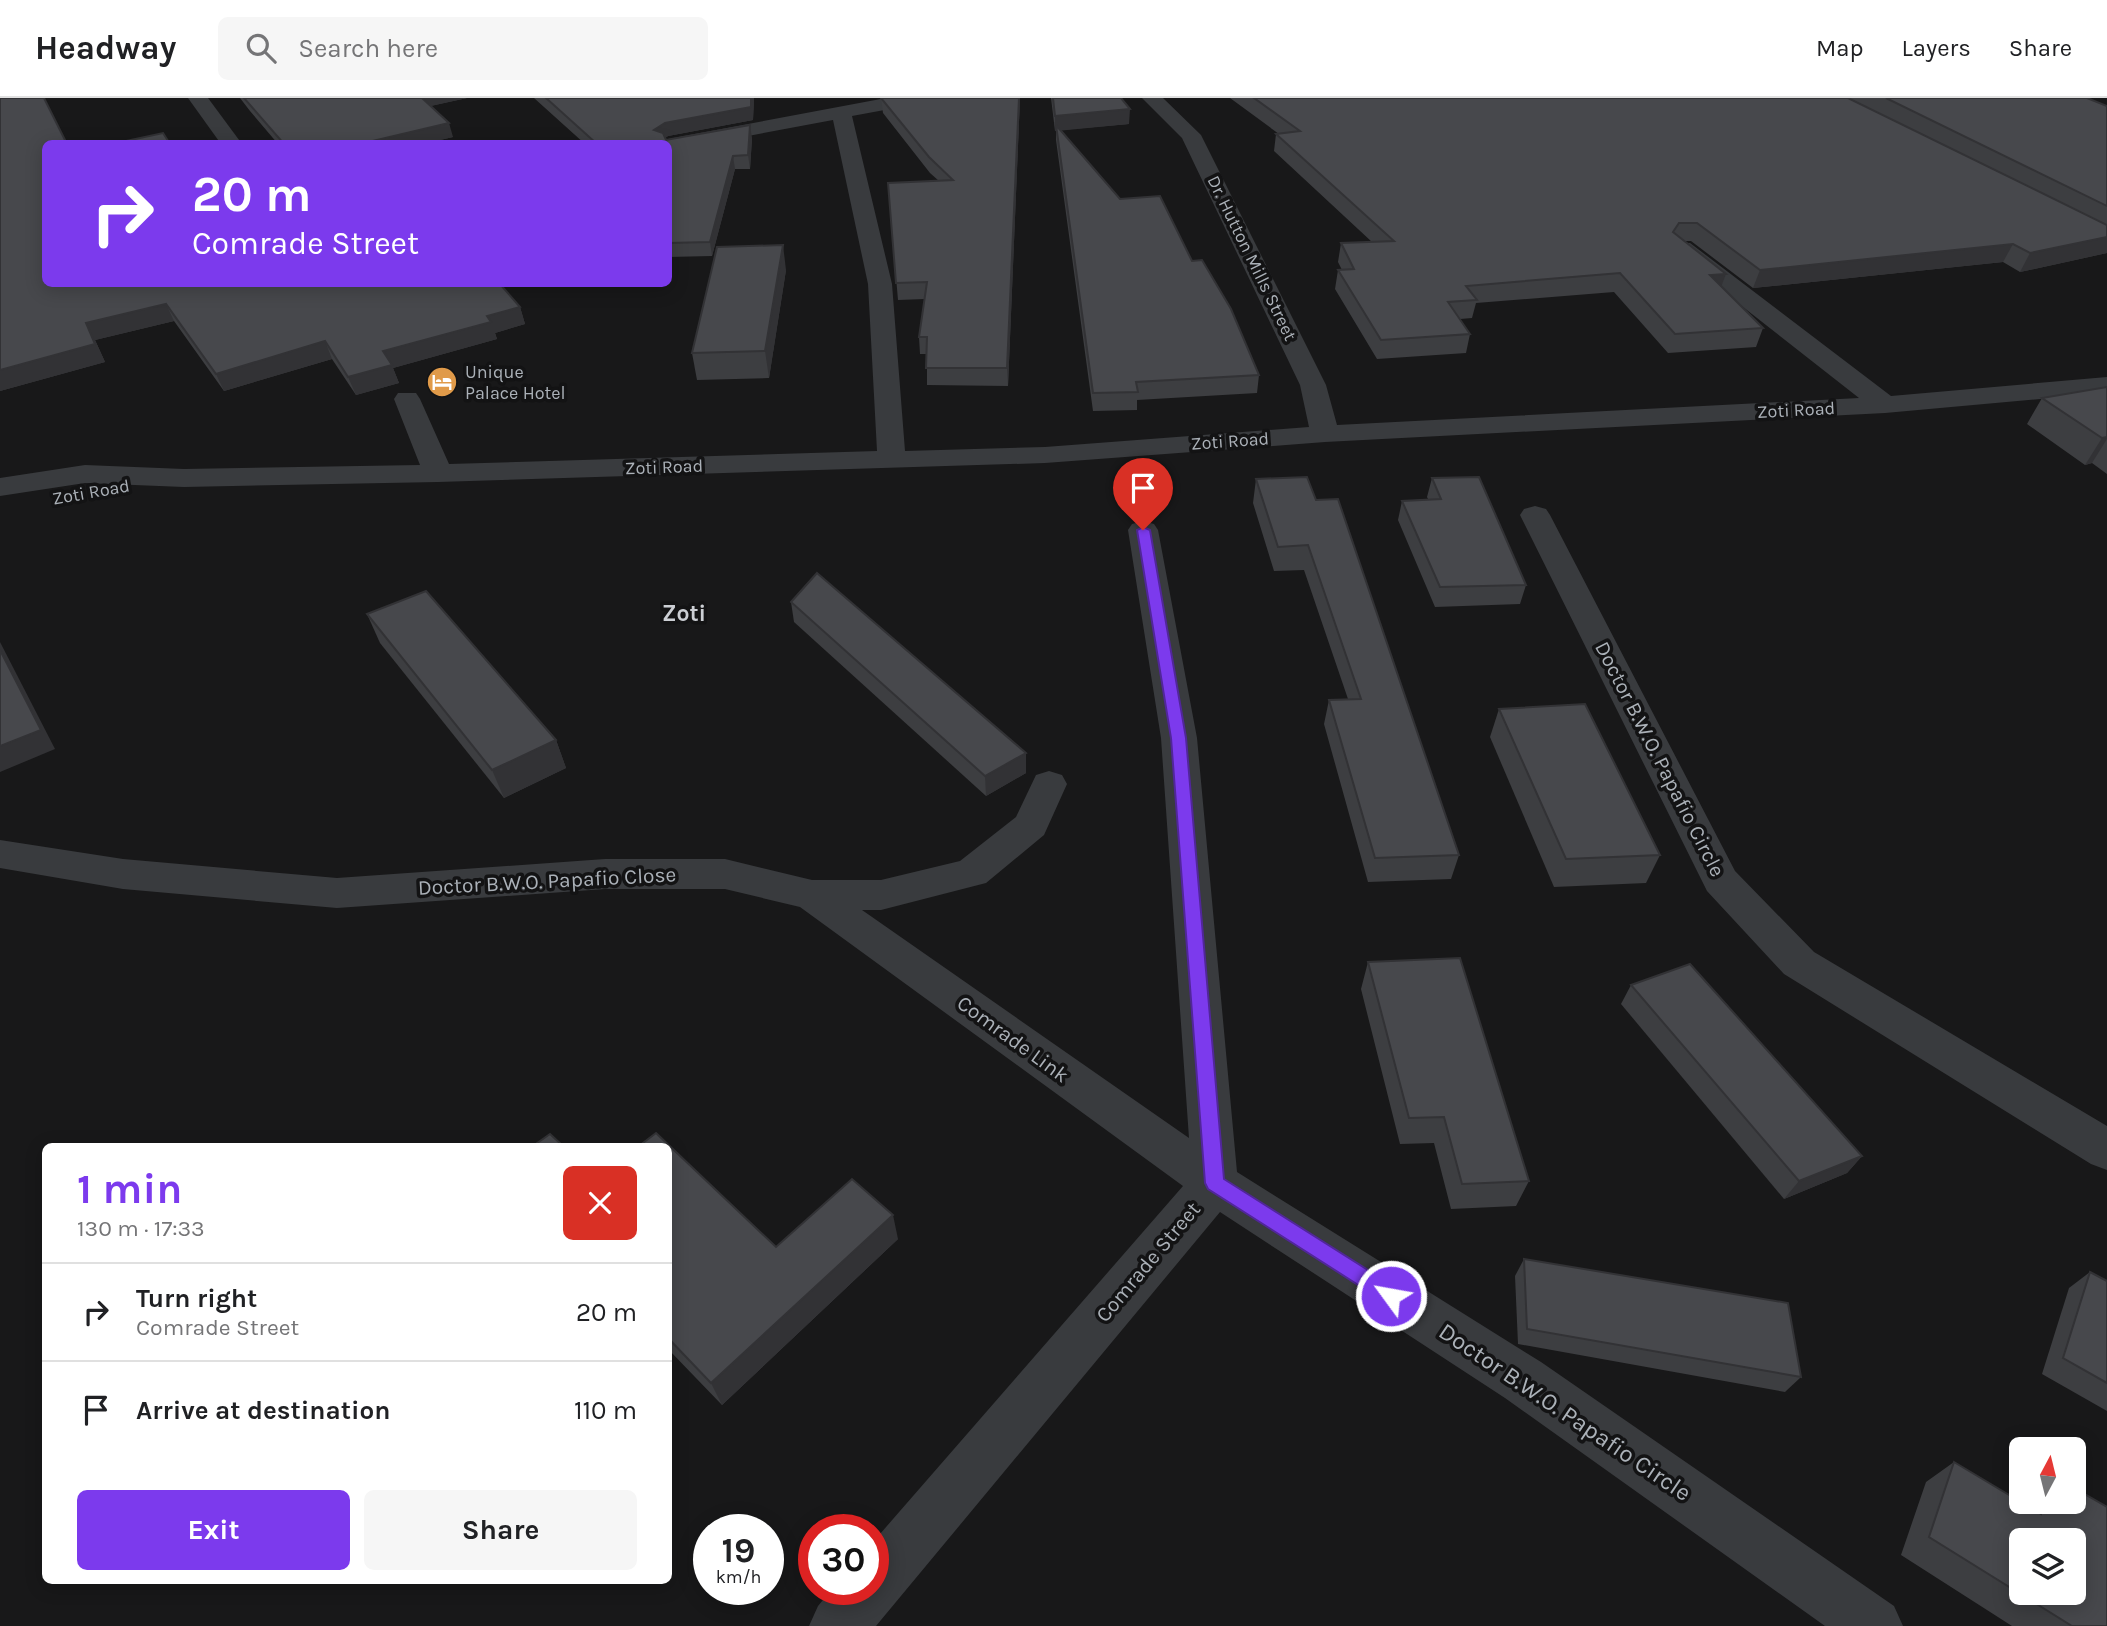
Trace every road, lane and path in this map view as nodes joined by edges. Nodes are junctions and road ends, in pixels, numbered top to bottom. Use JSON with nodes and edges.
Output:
{"nodes":[{"id":1,"x":198,"y":98,"type":"edge"},
{"id":2,"x":917,"y":98,"type":"edge"},
{"id":3,"x":1152,"y":98,"type":"edge"},
{"id":4,"x":841,"y":110,"type":"junction"},
{"id":5,"x":229,"y":140,"type":"edge"},
{"id":6,"x":672,"y":144,"type":"edge"},
{"id":7,"x":1681,"y":248,"type":"edge"},
{"id":8,"x":2107,"y":385,"type":"edge"},
{"id":9,"x":407,"y":399,"type":"dead end"},
{"id":10,"x":1885,"y":405,"type":"junction"},
{"id":11,"x":1325,"y":434,"type":"junction"},
{"id":12,"x":892,"y":461,"type":"junction"},
{"id":13,"x":438,"y":473,"type":"junction"},
{"id":14,"x":184,"y":478,"type":"junction"},
{"id":15,"x":0,"y":487,"type":"edge"},
{"id":16,"x":0,"y":514,"type":"edge"},
{"id":17,"x":1535,"y":515,"type":"dead end"},
{"id":18,"x":1143,"y":530,"type":"dead end"},
{"id":19,"x":1049,"y":784,"type":"dead end"},
{"id":20,"x":0,"y":854,"type":"edge"},
{"id":21,"x":812,"y":895,"type":"junction"},
{"id":22,"x":2107,"y":1150,"type":"edge"},
{"id":23,"x":1215,"y":1183,"type":"junction"},
{"id":24,"x":889,"y":1566,"type":"edge"},
{"id":25,"x":856,"y":1605,"type":"edge"},
{"id":26,"x":838,"y":1626,"type":"edge"},
{"id":27,"x":1874,"y":1626,"type":"edge"}],
"edges":[{"from":1,"to":5,"type":"street"},
{"from":2,"to":4,"type":"street"},
{"from":3,"to":11,"type":"street","name":"Dr. Hutton Mills Street"},
{"from":4,"to":6,"type":"street"},
{"from":4,"to":12,"type":"street"},
{"from":7,"to":10,"type":"street"},
{"from":8,"to":10,"type":"street","name":"Zoti Road"},
{"from":9,"to":13,"type":"street"},
{"from":10,"to":11,"type":"street","name":"Zoti Road"},
{"from":11,"to":12,"type":"street","name":"Zoti Road"},
{"from":12,"to":13,"type":"street","name":"Zoti Road"},
{"from":13,"to":14,"type":"street","name":"Zoti Road"},
{"from":14,"to":15,"type":"street","name":"Zoti Road"},
{"from":14,"to":16,"type":"street","name":"Zoti Road"},
{"from":17,"to":22,"type":"street","name":"Doctor B.W.O. Papafio Circle"},
{"from":18,"to":23,"type":"street","name":"Comrade Street"},
{"from":19,"to":21,"type":"street","name":"Doctor B.W.O. Papafio Close"},
{"from":20,"to":21,"type":"street","name":"Doctor B.W.O. Papafio Close"},
{"from":21,"to":23,"type":"street","name":"Comrade Link"},
{"from":23,"to":24,"type":"street","name":"Comrade Street"},
{"from":23,"to":27,"type":"street","name":"Doctor B.W.O. Papafio Circle"},
{"from":25,"to":26,"type":"street"}]}
